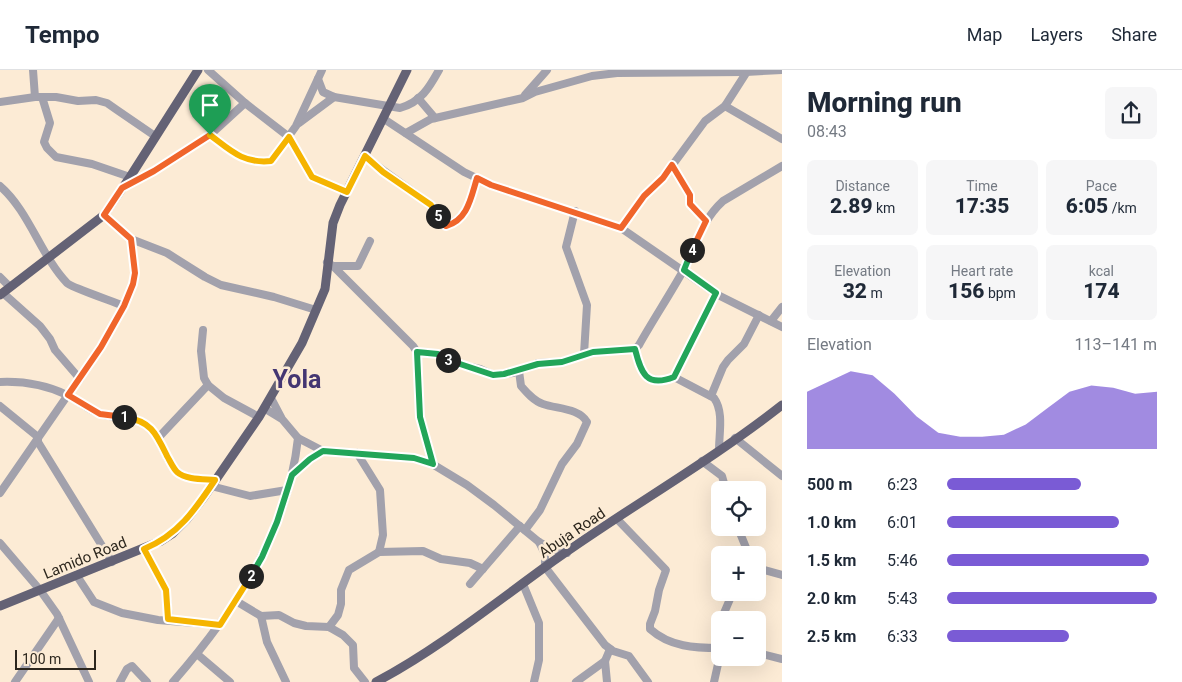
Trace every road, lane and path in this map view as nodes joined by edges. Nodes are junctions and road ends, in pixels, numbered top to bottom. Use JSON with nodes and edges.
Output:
{"nodes":[{"id":1,"x":33,"y":70,"type":"edge"},
{"id":2,"x":197,"y":70,"type":"edge"},
{"id":3,"x":208,"y":70,"type":"edge"},
{"id":4,"x":322,"y":70,"type":"edge"},
{"id":5,"x":407,"y":70,"type":"edge"},
{"id":6,"x":438,"y":70,"type":"edge"},
{"id":7,"x":547,"y":70,"type":"edge"},
{"id":8,"x":782,"y":70,"type":"edge"},
{"id":9,"x":673,"y":71,"type":"edge"},
{"id":10,"x":747,"y":71,"type":"edge"},
{"id":11,"x":318,"y":79,"type":"junction"},
{"id":12,"x":39,"y":97,"type":"junction"},
{"id":13,"x":334,"y":97,"type":"junction"},
{"id":14,"x":418,"y":98,"type":"junction"},
{"id":15,"x":523,"y":98,"type":"junction"},
{"id":16,"x":0,"y":102,"type":"edge"},
{"id":17,"x":245,"y":103,"type":"junction"},
{"id":18,"x":725,"y":106,"type":"junction"},
{"id":19,"x":389,"y":107,"type":"junction"},
{"id":20,"x":384,"y":118,"type":"junction"},
{"id":21,"x":435,"y":118,"type":"junction"},
{"id":22,"x":296,"y":126,"type":"junction"},
{"id":23,"x":406,"y":133,"type":"junction"},
{"id":24,"x":210,"y":135,"type":"junction"},
{"id":25,"x":155,"y":136,"type":"junction"},
{"id":26,"x":289,"y":137,"type":"junction"},
{"id":27,"x":782,"y":139,"type":"edge"},
{"id":28,"x":365,"y":156,"type":"junction"},
{"id":29,"x":672,"y":165,"type":"junction"},
{"id":30,"x":782,"y":166,"type":"edge"},
{"id":31,"x":130,"y":177,"type":"junction"},
{"id":32,"x":477,"y":178,"type":"junction"},
{"id":33,"x":0,"y":186,"type":"edge"},
{"id":34,"x":122,"y":188,"type":"junction"},
{"id":35,"x":347,"y":192,"type":"junction"},
{"id":36,"x":575,"y":212,"type":"junction"},
{"id":37,"x":104,"y":215,"type":"junction"},
{"id":38,"x":706,"y":221,"type":"junction"},
{"id":39,"x":621,"y":228,"type":"junction"},
{"id":40,"x":131,"y":239,"type":"junction"},
{"id":41,"x":370,"y":240,"type":"dead end"},
{"id":42,"x":49,"y":258,"type":"junction"},
{"id":43,"x":330,"y":264,"type":"junction"},
{"id":44,"x":684,"y":270,"type":"junction"},
{"id":45,"x":0,"y":277,"type":"edge"},
{"id":46,"x":4,"y":292,"type":"edge"},
{"id":47,"x":716,"y":293,"type":"junction"},
{"id":48,"x":124,"y":306,"type":"junction"},
{"id":49,"x":782,"y":307,"type":"edge"},
{"id":50,"x":316,"y":310,"type":"junction"},
{"id":51,"x":759,"y":315,"type":"junction"},
{"id":52,"x":772,"y":322,"type":"junction"},
{"id":53,"x":782,"y":327,"type":"edge"},
{"id":54,"x":203,"y":330,"type":"dead end"},
{"id":55,"x":635,"y":349,"type":"junction"},
{"id":56,"x":417,"y":352,"type":"junction"},
{"id":57,"x":584,"y":354,"type":"junction"},
{"id":58,"x":519,"y":371,"type":"junction"},
{"id":59,"x":674,"y":377,"type":"junction"},
{"id":60,"x":80,"y":379,"type":"junction"},
{"id":61,"x":0,"y":382,"type":"edge"},
{"id":62,"x":208,"y":386,"type":"junction"},
{"id":63,"x":68,"y":395,"type":"junction"},
{"id":64,"x":711,"y":396,"type":"junction"},
{"id":65,"x":271,"y":398,"type":"junction"},
{"id":66,"x":782,"y":405,"type":"edge"},
{"id":67,"x":0,"y":406,"type":"edge"},
{"id":68,"x":264,"y":408,"type":"junction"},
{"id":69,"x":259,"y":417,"type":"junction"},
{"id":70,"x":282,"y":419,"type":"junction"},
{"id":71,"x":38,"y":437,"type":"junction"},
{"id":72,"x":159,"y":438,"type":"junction"},
{"id":73,"x":298,"y":438,"type":"junction"},
{"id":74,"x":735,"y":438,"type":"junction"},
{"id":75,"x":719,"y":450,"type":"junction"},
{"id":76,"x":323,"y":451,"type":"junction"},
{"id":77,"x":357,"y":453,"type":"junction"},
{"id":78,"x":702,"y":461,"type":"junction"},
{"id":79,"x":433,"y":464,"type":"junction"},
{"id":80,"x":292,"y":475,"type":"junction"},
{"id":81,"x":782,"y":476,"type":"edge"},
{"id":82,"x":723,"y":481,"type":"edge"},
{"id":83,"x":213,"y":483,"type":"junction"},
{"id":84,"x":287,"y":490,"type":"junction"},
{"id":85,"x":0,"y":493,"type":"edge"},
{"id":86,"x":618,"y":519,"type":"junction"},
{"id":87,"x":523,"y":528,"type":"junction"},
{"id":88,"x":539,"y":542,"type":"junction"},
{"id":89,"x":0,"y":543,"type":"edge"},
{"id":90,"x":144,"y":549,"type":"junction"},
{"id":91,"x":378,"y":552,"type":"junction"},
{"id":92,"x":566,"y":553,"type":"junction"},
{"id":93,"x":112,"y":562,"type":"junction"},
{"id":94,"x":545,"y":567,"type":"junction"},
{"id":95,"x":483,"y":569,"type":"junction"},
{"id":96,"x":766,"y":570,"type":"edge"},
{"id":97,"x":782,"y":575,"type":"edge"},
{"id":98,"x":76,"y":576,"type":"junction"},
{"id":99,"x":470,"y":584,"type":"dead end"},
{"id":100,"x":523,"y":584,"type":"junction"},
{"id":101,"x":40,"y":590,"type":"junction"},
{"id":102,"x":236,"y":601,"type":"junction"},
{"id":103,"x":0,"y":606,"type":"edge"},
{"id":104,"x":261,"y":616,"type":"junction"},
{"id":105,"x":59,"y":618,"type":"junction"},
{"id":106,"x":168,"y":619,"type":"junction"},
{"id":107,"x":220,"y":625,"type":"junction"},
{"id":108,"x":329,"y":627,"type":"junction"},
{"id":109,"x":610,"y":648,"type":"junction"},
{"id":110,"x":711,"y":648,"type":"edge"},
{"id":111,"x":197,"y":654,"type":"junction"},
{"id":112,"x":766,"y":655,"type":"edge"},
{"id":113,"x":782,"y":659,"type":"edge"},
{"id":114,"x":605,"y":662,"type":"junction"},
{"id":115,"x":718,"y":666,"type":"edge"},
{"id":116,"x":15,"y":682,"type":"edge"},
{"id":117,"x":89,"y":682,"type":"edge"},
{"id":118,"x":120,"y":682,"type":"edge"},
{"id":119,"x":147,"y":682,"type":"edge"},
{"id":120,"x":173,"y":682,"type":"edge"},
{"id":121,"x":230,"y":682,"type":"edge"},
{"id":122,"x":286,"y":682,"type":"edge"},
{"id":123,"x":365,"y":682,"type":"edge"},
{"id":124,"x":376,"y":682,"type":"edge"},
{"id":125,"x":535,"y":682,"type":"edge"},
{"id":126,"x":576,"y":682,"type":"edge"},
{"id":127,"x":607,"y":682,"type":"edge"},
{"id":128,"x":648,"y":682,"type":"edge"},
{"id":129,"x":714,"y":682,"type":"edge"}],
"edges":[{"from":1,"to":12,"type":"street"},
{"from":2,"to":25,"type":"main road"},
{"from":3,"to":17,"type":"street"},
{"from":4,"to":11,"type":"street"},
{"from":5,"to":19,"type":"main road","name":"Lamido Road"},
{"from":6,"to":14,"type":"street"},
{"from":7,"to":15,"type":"street"},
{"from":8,"to":10,"type":"street"},
{"from":9,"to":10,"type":"street"},
{"from":9,"to":15,"type":"street"},
{"from":10,"to":18,"type":"street"},
{"from":11,"to":13,"type":"street"},
{"from":11,"to":22,"type":"street"},
{"from":12,"to":16,"type":"street"},
{"from":12,"to":25,"type":"street"},
{"from":12,"to":31,"type":"street"},
{"from":13,"to":19,"type":"street"},
{"from":13,"to":22,"type":"street"},
{"from":14,"to":19,"type":"street"},
{"from":14,"to":21,"type":"street"},
{"from":15,"to":21,"type":"street"},
{"from":17,"to":24,"type":"street"},
{"from":17,"to":26,"type":"street"},
{"from":18,"to":27,"type":"street"},
{"from":18,"to":29,"type":"street"},
{"from":19,"to":20,"type":"main road","name":"Lamido Road"},
{"from":20,"to":23,"type":"street"},
{"from":20,"to":28,"type":"main road","name":"Lamido Road"},
{"from":21,"to":23,"type":"street"},
{"from":22,"to":26,"type":"street"},
{"from":23,"to":32,"type":"street"},
{"from":24,"to":26,"type":"street"},
{"from":24,"to":34,"type":"street"},
{"from":25,"to":31,"type":"main road"},
{"from":26,"to":35,"type":"street"},
{"from":28,"to":32,"type":"street"},
{"from":28,"to":35,"type":"main road","name":"Lamido Road"},
{"from":29,"to":38,"type":"street"},
{"from":29,"to":39,"type":"street"},
{"from":30,"to":38,"type":"street"},
{"from":31,"to":34,"type":"main road"},
{"from":32,"to":36,"type":"street"},
{"from":33,"to":42,"type":"street"},
{"from":34,"to":37,"type":"main road"},
{"from":35,"to":43,"type":"main road","name":"Lamido Road"},
{"from":36,"to":39,"type":"street"},
{"from":36,"to":57,"type":"street"},
{"from":37,"to":40,"type":"street"},
{"from":37,"to":42,"type":"main road"},
{"from":38,"to":44,"type":"street"},
{"from":39,"to":44,"type":"street"},
{"from":40,"to":48,"type":"street"},
{"from":40,"to":50,"type":"street"},
{"from":41,"to":43,"type":"street"},
{"from":42,"to":46,"type":"main road"},
{"from":42,"to":48,"type":"street"},
{"from":43,"to":50,"type":"main road","name":"Lamido Road"},
{"from":43,"to":56,"type":"street"},
{"from":44,"to":47,"type":"street"},
{"from":44,"to":55,"type":"street"},
{"from":45,"to":46,"type":"street"},
{"from":46,"to":60,"type":"street"},
{"from":47,"to":51,"type":"street"},
{"from":47,"to":59,"type":"street"},
{"from":48,"to":60,"type":"street"},
{"from":49,"to":52,"type":"street"},
{"from":50,"to":65,"type":"main road","name":"Lamido Road"},
{"from":51,"to":52,"type":"street"},
{"from":51,"to":64,"type":"street"},
{"from":52,"to":53,"type":"street"},
{"from":54,"to":62,"type":"street"},
{"from":55,"to":57,"type":"street"},
{"from":55,"to":59,"type":"street"},
{"from":56,"to":58,"type":"street"},
{"from":56,"to":79,"type":"street"},
{"from":57,"to":58,"type":"street"},
{"from":58,"to":87,"type":"street"},
{"from":59,"to":64,"type":"street"},
{"from":60,"to":63,"type":"street"},
{"from":61,"to":63,"type":"street"},
{"from":62,"to":69,"type":"street"},
{"from":62,"to":72,"type":"street"},
{"from":63,"to":71,"type":"street"},
{"from":63,"to":72,"type":"street"},
{"from":64,"to":75,"type":"street"},
{"from":65,"to":68,"type":"main road","name":"Lamido Road"},
{"from":65,"to":70,"type":"street"},
{"from":66,"to":74,"type":"main road","name":"Abuja Road"},
{"from":67,"to":71,"type":"street"},
{"from":68,"to":69,"type":"main road","name":"Lamido Road"},
{"from":68,"to":70,"type":"street"},
{"from":69,"to":83,"type":"main road","name":"Lamido Road"},
{"from":70,"to":73,"type":"street"},
{"from":71,"to":85,"type":"street"},
{"from":71,"to":93,"type":"street"},
{"from":72,"to":83,"type":"street"},
{"from":73,"to":76,"type":"street"},
{"from":73,"to":80,"type":"street"},
{"from":74,"to":75,"type":"main road","name":"Abuja Road"},
{"from":74,"to":81,"type":"street"},
{"from":75,"to":78,"type":"main road","name":"Abuja Road"},
{"from":76,"to":77,"type":"street"},
{"from":76,"to":80,"type":"street"},
{"from":77,"to":79,"type":"street"},
{"from":77,"to":91,"type":"street"},
{"from":78,"to":82,"type":"street"},
{"from":78,"to":86,"type":"main road","name":"Abuja Road"},
{"from":79,"to":87,"type":"street"},
{"from":80,"to":84,"type":"street"},
{"from":83,"to":84,"type":"street"},
{"from":83,"to":90,"type":"main road","name":"Lamido Road"},
{"from":84,"to":102,"type":"street"},
{"from":86,"to":92,"type":"main road","name":"Abuja Road"},
{"from":86,"to":110,"type":"street"},
{"from":87,"to":88,"type":"street"},
{"from":87,"to":95,"type":"street"},
{"from":88,"to":92,"type":"street"},
{"from":88,"to":94,"type":"street"},
{"from":89,"to":101,"type":"street"},
{"from":90,"to":93,"type":"main road","name":"Lamido Road"},
{"from":90,"to":106,"type":"street"},
{"from":91,"to":95,"type":"street"},
{"from":91,"to":108,"type":"street"},
{"from":92,"to":94,"type":"main road","name":"Abuja Road"},
{"from":93,"to":98,"type":"main road","name":"Lamido Road"},
{"from":94,"to":100,"type":"main road","name":"Abuja Road"},
{"from":94,"to":109,"type":"street"},
{"from":95,"to":99,"type":"street"},
{"from":96,"to":97,"type":"street"},
{"from":98,"to":101,"type":"main road","name":"Lamido Road"},
{"from":98,"to":106,"type":"street"},
{"from":100,"to":124,"type":"main road","name":"Abuja Road"},
{"from":100,"to":125,"type":"street"},
{"from":101,"to":103,"type":"main road","name":"Lamido Road"},
{"from":101,"to":105,"type":"street"},
{"from":102,"to":104,"type":"street"},
{"from":102,"to":107,"type":"street"},
{"from":104,"to":108,"type":"street"},
{"from":104,"to":122,"type":"street"},
{"from":105,"to":116,"type":"street"},
{"from":105,"to":117,"type":"street"},
{"from":106,"to":107,"type":"street"},
{"from":107,"to":111,"type":"street"},
{"from":108,"to":123,"type":"street"},
{"from":109,"to":114,"type":"street"},
{"from":109,"to":128,"type":"street"},
{"from":111,"to":120,"type":"street"},
{"from":111,"to":121,"type":"street"},
{"from":112,"to":113,"type":"street"},
{"from":114,"to":126,"type":"street"},
{"from":114,"to":127,"type":"street"},
{"from":115,"to":129,"type":"street"},
{"from":118,"to":119,"type":"street"}]}
